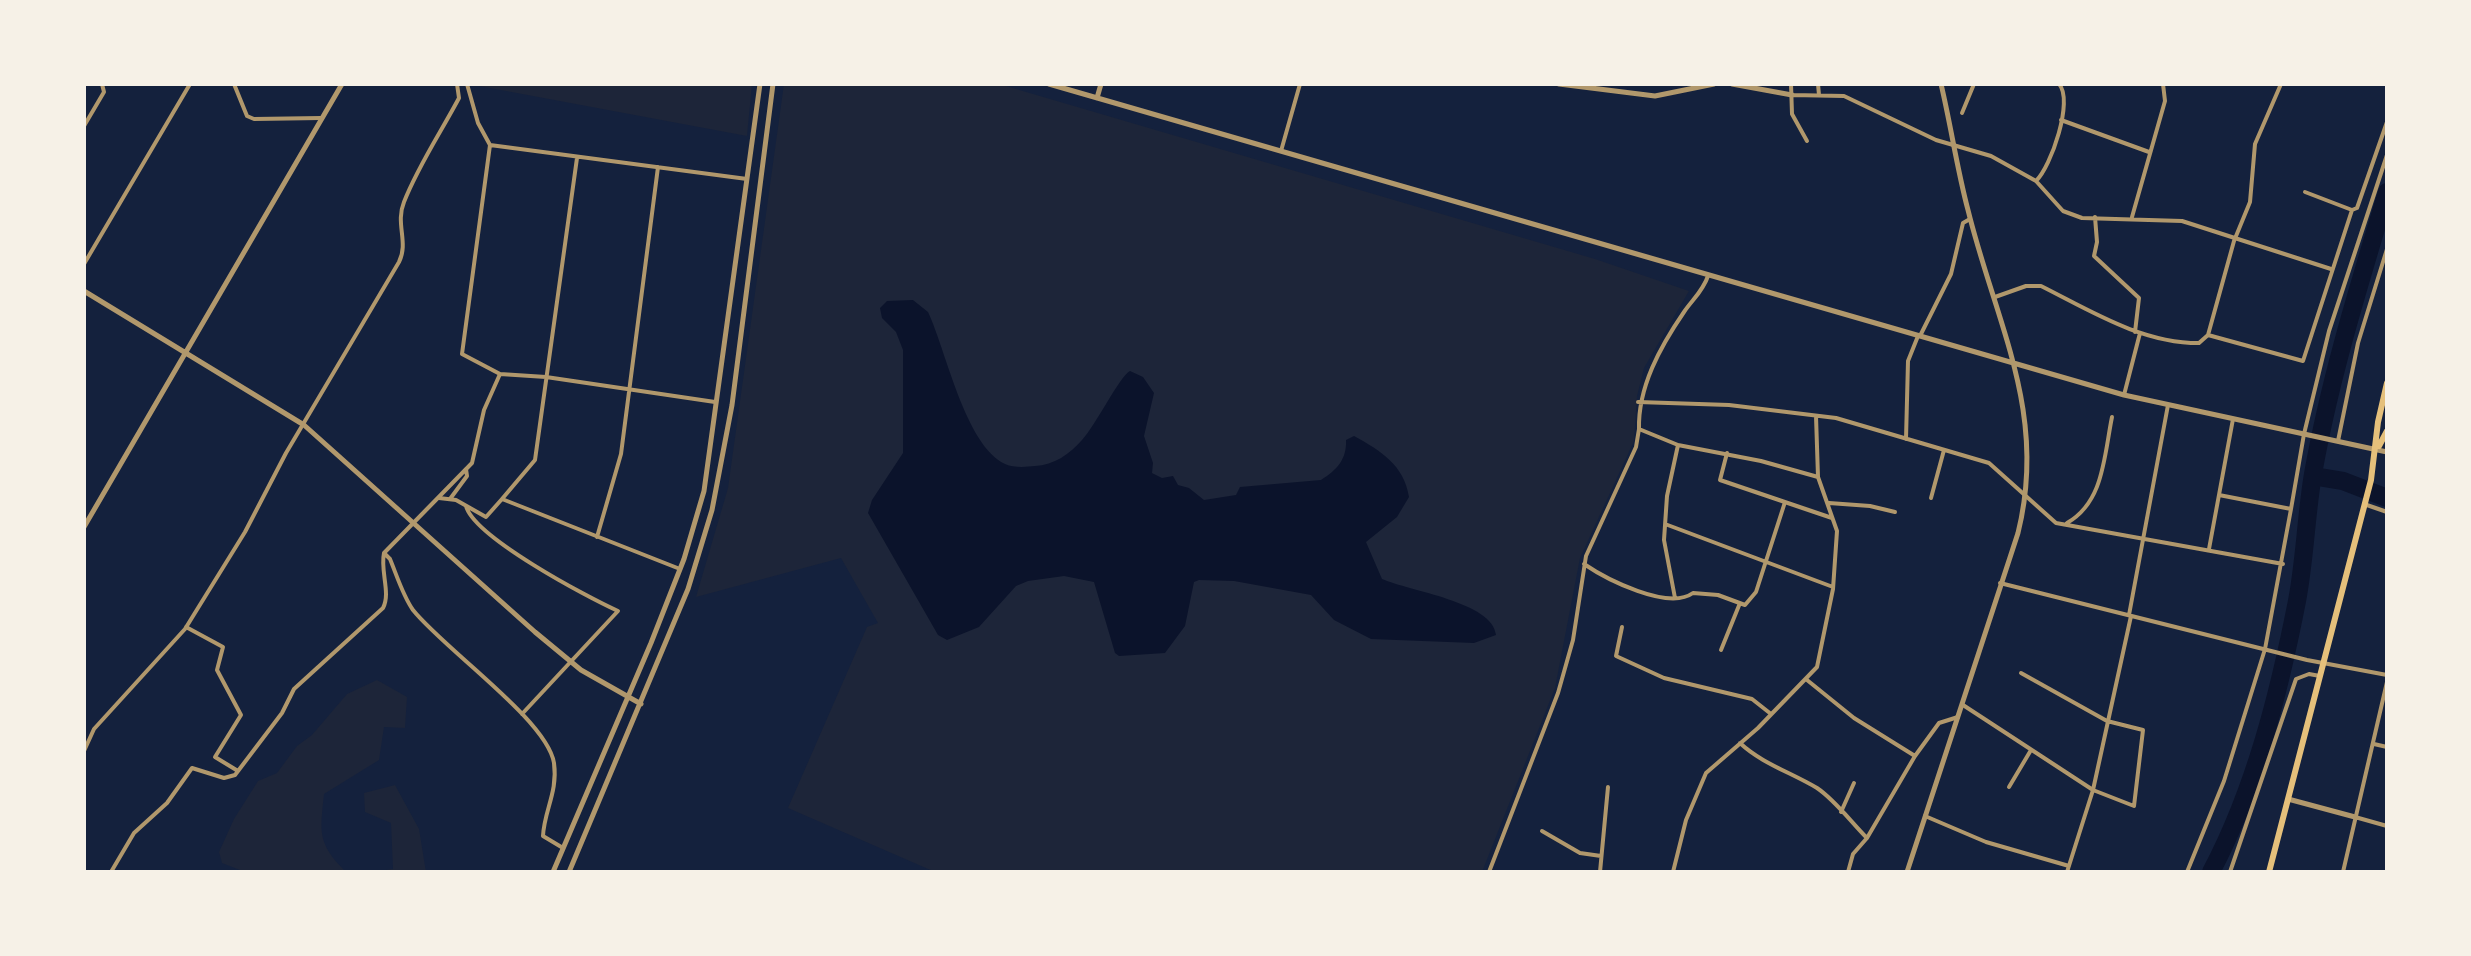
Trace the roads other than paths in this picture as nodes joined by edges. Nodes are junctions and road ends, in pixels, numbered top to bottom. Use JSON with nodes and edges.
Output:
{"nodes":[{"id":1,"x":102,"y":84,"type":"edge"},
{"id":2,"x":190,"y":84,"type":"edge"},
{"id":3,"x":234,"y":84,"type":"edge"},
{"id":4,"x":342,"y":84,"type":"edge"},
{"id":5,"x":457,"y":84,"type":"edge"},
{"id":6,"x":467,"y":84,"type":"edge"},
{"id":7,"x":760,"y":84,"type":"edge"},
{"id":8,"x":773,"y":84,"type":"edge"},
{"id":9,"x":1049,"y":84,"type":"edge"},
{"id":10,"x":1101,"y":84,"type":"edge"},
{"id":11,"x":1300,"y":84,"type":"edge"},
{"id":12,"x":1559,"y":84,"type":"edge"},
{"id":13,"x":1714,"y":84,"type":"edge"},
{"id":14,"x":1732,"y":84,"type":"edge"},
{"id":15,"x":1791,"y":84,"type":"edge"},
{"id":16,"x":1818,"y":84,"type":"edge"},
{"id":17,"x":1941,"y":84,"type":"edge"},
{"id":18,"x":1974,"y":84,"type":"edge"},
{"id":19,"x":2059,"y":84,"type":"edge"},
{"id":20,"x":2163,"y":84,"type":"edge"},
{"id":21,"x":2281,"y":84,"type":"edge"},
{"id":22,"x":1615,"y":88,"type":"edge"},
{"id":23,"x":1792,"y":95,"type":"junction"},
{"id":24,"x":1819,"y":95,"type":"junction"},
{"id":25,"x":1097,"y":98,"type":"junction"},
{"id":26,"x":1962,"y":113,"type":"dead end"},
{"id":27,"x":323,"y":118,"type":"junction"},
{"id":28,"x":2061,"y":120,"type":"junction"},
{"id":29,"x":2387,"y":122,"type":"edge"},
{"id":30,"x":84,"y":126,"type":"edge"},
{"id":31,"x":1807,"y":141,"type":"dead end"},
{"id":32,"x":490,"y":145,"type":"junction"},
{"id":33,"x":1957,"y":147,"type":"junction"},
{"id":34,"x":1280,"y":152,"type":"junction"},
{"id":35,"x":2149,"y":152,"type":"junction"},
{"id":36,"x":2387,"y":155,"type":"edge"},
{"id":37,"x":577,"y":158,"type":"junction"},
{"id":38,"x":658,"y":167,"type":"junction"},
{"id":39,"x":747,"y":179,"type":"junction"},
{"id":40,"x":2036,"y":181,"type":"junction"},
{"id":41,"x":2305,"y":192,"type":"dead end"},
{"id":42,"x":2352,"y":210,"type":"junction"},
{"id":43,"x":2095,"y":217,"type":"junction"},
{"id":44,"x":2132,"y":217,"type":"junction"},
{"id":45,"x":1970,"y":219,"type":"junction"},
{"id":46,"x":2234,"y":241,"type":"junction"},
{"id":47,"x":2387,"y":249,"type":"edge"},
{"id":48,"x":84,"y":264,"type":"edge"},
{"id":49,"x":2331,"y":269,"type":"junction"},
{"id":50,"x":1708,"y":276,"type":"junction"},
{"id":51,"x":84,"y":291,"type":"edge"},
{"id":52,"x":1995,"y":297,"type":"junction"},
{"id":53,"x":2138,"y":333,"type":"junction"},
{"id":54,"x":2208,"y":335,"type":"junction"},
{"id":55,"x":1919,"y":336,"type":"junction"},
{"id":56,"x":187,"y":353,"type":"junction"},
{"id":57,"x":2013,"y":364,"type":"junction"},
{"id":58,"x":500,"y":374,"type":"junction"},
{"id":59,"x":546,"y":377,"type":"junction"},
{"id":60,"x":2387,"y":383,"type":"edge"},
{"id":61,"x":630,"y":390,"type":"junction"},
{"id":62,"x":2124,"y":395,"type":"junction"},
{"id":63,"x":1638,"y":402,"type":"junction"},
{"id":64,"x":718,"y":403,"type":"junction"},
{"id":65,"x":2168,"y":405,"type":"junction"},
{"id":66,"x":1816,"y":415,"type":"junction"},
{"id":67,"x":2112,"y":417,"type":"dead end"},
{"id":68,"x":2233,"y":419,"type":"junction"},
{"id":69,"x":304,"y":425,"type":"junction"},
{"id":70,"x":1639,"y":429,"type":"junction"},
{"id":71,"x":2387,"y":431,"type":"edge"},
{"id":72,"x":2304,"y":434,"type":"junction"},
{"id":73,"x":1906,"y":439,"type":"junction"},
{"id":74,"x":2336,"y":440,"type":"junction"},
{"id":75,"x":1678,"y":445,"type":"junction"},
{"id":76,"x":1944,"y":450,"type":"junction"},
{"id":77,"x":2377,"y":450,"type":"junction"},
{"id":78,"x":2387,"y":452,"type":"edge"},
{"id":79,"x":1727,"y":453,"type":"junction"},
{"id":80,"x":466,"y":469,"type":"junction"},
{"id":81,"x":1818,"y":477,"type":"junction"},
{"id":82,"x":2027,"y":495,"type":"junction"},
{"id":83,"x":2219,"y":495,"type":"junction"},
{"id":84,"x":439,"y":498,"type":"junction"},
{"id":85,"x":1931,"y":498,"type":"dead end"},
{"id":86,"x":450,"y":499,"type":"junction"},
{"id":87,"x":502,"y":499,"type":"junction"},
{"id":88,"x":2365,"y":501,"type":"junction"},
{"id":89,"x":1785,"y":502,"type":"junction"},
{"id":90,"x":1829,"y":503,"type":"junction"},
{"id":91,"x":466,"y":506,"type":"junction"},
{"id":92,"x":2291,"y":509,"type":"junction"},
{"id":93,"x":1895,"y":512,"type":"dead end"},
{"id":94,"x":2387,"y":512,"type":"edge"},
{"id":95,"x":1834,"y":518,"type":"junction"},
{"id":96,"x":415,"y":523,"type":"junction"},
{"id":97,"x":1665,"y":524,"type":"junction"},
{"id":98,"x":2065,"y":524,"type":"junction"},
{"id":99,"x":84,"y":527,"type":"edge"},
{"id":100,"x":2143,"y":536,"type":"junction"},
{"id":101,"x":597,"y":537,"type":"junction"},
{"id":102,"x":2209,"y":549,"type":"junction"},
{"id":103,"x":384,"y":553,"type":"junction"},
{"id":104,"x":1584,"y":564,"type":"junction"},
{"id":105,"x":1765,"y":564,"type":"junction"},
{"id":106,"x":2283,"y":564,"type":"junction"},
{"id":107,"x":680,"y":569,"type":"junction"},
{"id":108,"x":2000,"y":583,"type":"junction"},
{"id":109,"x":1833,"y":587,"type":"junction"},
{"id":110,"x":1675,"y":598,"type":"junction"},
{"id":111,"x":1740,"y":603,"type":"junction"},
{"id":112,"x":2130,"y":615,"type":"junction"},
{"id":113,"x":186,"y":627,"type":"junction"},
{"id":114,"x":1622,"y":627,"type":"dead end"},
{"id":115,"x":2265,"y":649,"type":"junction"},
{"id":116,"x":1721,"y":650,"type":"dead end"},
{"id":117,"x":572,"y":662,"type":"junction"},
{"id":118,"x":2324,"y":662,"type":"junction"},
{"id":119,"x":2021,"y":673,"type":"dead end"},
{"id":120,"x":2387,"y":675,"type":"edge"},
{"id":121,"x":2320,"y":676,"type":"junction"},
{"id":122,"x":1807,"y":680,"type":"junction"},
{"id":123,"x":2387,"y":682,"type":"edge"},
{"id":124,"x":627,"y":699,"type":"junction"},
{"id":125,"x":641,"y":704,"type":"junction"},
{"id":126,"x":1963,"y":705,"type":"junction"},
{"id":127,"x":522,"y":714,"type":"junction"},
{"id":128,"x":1771,"y":714,"type":"junction"},
{"id":129,"x":1958,"y":717,"type":"junction"},
{"id":130,"x":2107,"y":721,"type":"junction"},
{"id":131,"x":1740,"y":743,"type":"junction"},
{"id":132,"x":2374,"y":744,"type":"junction"},
{"id":133,"x":2387,"y":747,"type":"edge"},
{"id":134,"x":2031,"y":750,"type":"junction"},
{"id":135,"x":84,"y":751,"type":"edge"},
{"id":136,"x":1915,"y":756,"type":"junction"},
{"id":137,"x":238,"y":771,"type":"junction"},
{"id":138,"x":1854,"y":783,"type":"dead end"},
{"id":139,"x":1608,"y":787,"type":"dead end"},
{"id":140,"x":2009,"y":787,"type":"dead end"},
{"id":141,"x":2093,"y":790,"type":"junction"},
{"id":142,"x":2288,"y":799,"type":"junction"},
{"id":143,"x":1841,"y":812,"type":"junction"},
{"id":144,"x":1925,"y":816,"type":"junction"},
{"id":145,"x":2355,"y":817,"type":"junction"},
{"id":146,"x":2387,"y":826,"type":"edge"},
{"id":147,"x":1542,"y":831,"type":"dead end"},
{"id":148,"x":1867,"y":838,"type":"junction"},
{"id":149,"x":563,"y":848,"type":"junction"},
{"id":150,"x":1601,"y":856,"type":"junction"},
{"id":151,"x":2068,"y":869,"type":"edge"},
{"id":152,"x":111,"y":872,"type":"edge"},
{"id":153,"x":553,"y":872,"type":"edge"},
{"id":154,"x":569,"y":872,"type":"edge"},
{"id":155,"x":1489,"y":872,"type":"edge"},
{"id":156,"x":1600,"y":872,"type":"edge"},
{"id":157,"x":1673,"y":872,"type":"edge"},
{"id":158,"x":1848,"y":872,"type":"edge"},
{"id":159,"x":1907,"y":872,"type":"edge"},
{"id":160,"x":2187,"y":872,"type":"edge"},
{"id":161,"x":2230,"y":872,"type":"edge"},
{"id":162,"x":2269,"y":872,"type":"edge"},
{"id":163,"x":2343,"y":872,"type":"edge"}],
"edges":[{"from":1,"to":30,"type":"street"},
{"from":2,"to":48,"type":"street"},
{"from":3,"to":27,"type":"street"},
{"from":4,"to":27,"type":"street"},
{"from":5,"to":69,"type":"street"},
{"from":6,"to":32,"type":"street"},
{"from":7,"to":39,"type":"street"},
{"from":8,"to":125,"type":"street"},
{"from":9,"to":25,"type":"street"},
{"from":10,"to":25,"type":"street"},
{"from":11,"to":34,"type":"street"},
{"from":12,"to":22,"type":"street"},
{"from":13,"to":22,"type":"street"},
{"from":14,"to":23,"type":"street"},
{"from":15,"to":23,"type":"street"},
{"from":16,"to":24,"type":"street"},
{"from":17,"to":33,"type":"street"},
{"from":18,"to":26,"type":"street"},
{"from":19,"to":28,"type":"street"},
{"from":20,"to":35,"type":"street"},
{"from":21,"to":46,"type":"street"},
{"from":23,"to":24,"type":"street"},
{"from":23,"to":31,"type":"street"},
{"from":24,"to":33,"type":"street"},
{"from":25,"to":34,"type":"street"},
{"from":27,"to":56,"type":"street"},
{"from":28,"to":35,"type":"street"},
{"from":28,"to":40,"type":"street"},
{"from":29,"to":42,"type":"street"},
{"from":32,"to":37,"type":"street"},
{"from":32,"to":58,"type":"street"},
{"from":33,"to":40,"type":"street"},
{"from":33,"to":45,"type":"street"},
{"from":34,"to":50,"type":"street"},
{"from":35,"to":44,"type":"street"},
{"from":36,"to":72,"type":"street"},
{"from":37,"to":38,"type":"street"},
{"from":37,"to":59,"type":"street"},
{"from":38,"to":39,"type":"street"},
{"from":38,"to":61,"type":"street"},
{"from":39,"to":64,"type":"street"},
{"from":40,"to":43,"type":"street"},
{"from":41,"to":42,"type":"street"},
{"from":42,"to":49,"type":"street"},
{"from":43,"to":44,"type":"street"},
{"from":43,"to":53,"type":"street"},
{"from":44,"to":46,"type":"street"},
{"from":45,"to":52,"type":"street"},
{"from":45,"to":55,"type":"street"},
{"from":46,"to":49,"type":"street"},
{"from":46,"to":54,"type":"street"},
{"from":47,"to":74,"type":"street"},
{"from":49,"to":54,"type":"street"},
{"from":50,"to":55,"type":"street"},
{"from":50,"to":63,"type":"street"},
{"from":51,"to":56,"type":"street"},
{"from":52,"to":53,"type":"street"},
{"from":52,"to":57,"type":"street"},
{"from":53,"to":54,"type":"street"},
{"from":53,"to":62,"type":"street"},
{"from":55,"to":57,"type":"street"},
{"from":55,"to":73,"type":"street"},
{"from":56,"to":69,"type":"street"},
{"from":56,"to":99,"type":"street"},
{"from":57,"to":62,"type":"street"},
{"from":57,"to":82,"type":"street"},
{"from":58,"to":59,"type":"street"},
{"from":58,"to":80,"type":"street"},
{"from":59,"to":61,"type":"street"},
{"from":59,"to":87,"type":"street"},
{"from":60,"to":77,"type":"main road"},
{"from":61,"to":64,"type":"street"},
{"from":61,"to":101,"type":"street"},
{"from":62,"to":65,"type":"street"},
{"from":63,"to":66,"type":"street"},
{"from":63,"to":70,"type":"street"},
{"from":64,"to":107,"type":"street"},
{"from":65,"to":68,"type":"street"},
{"from":65,"to":100,"type":"street"},
{"from":66,"to":73,"type":"street"},
{"from":66,"to":81,"type":"street"},
{"from":67,"to":98,"type":"street"},
{"from":68,"to":72,"type":"street"},
{"from":68,"to":83,"type":"street"},
{"from":69,"to":96,"type":"street"},
{"from":69,"to":113,"type":"street"},
{"from":70,"to":75,"type":"street"},
{"from":70,"to":104,"type":"street"},
{"from":71,"to":77,"type":"main road"},
{"from":72,"to":74,"type":"street"},
{"from":72,"to":92,"type":"street"},
{"from":73,"to":76,"type":"street"},
{"from":74,"to":77,"type":"street"},
{"from":75,"to":79,"type":"street"},
{"from":75,"to":97,"type":"street"},
{"from":76,"to":82,"type":"street"},
{"from":76,"to":85,"type":"street"},
{"from":77,"to":78,"type":"street"},
{"from":77,"to":88,"type":"main road"},
{"from":79,"to":81,"type":"street"},
{"from":79,"to":89,"type":"street"},
{"from":80,"to":84,"type":"street"},
{"from":80,"to":86,"type":"street"},
{"from":81,"to":90,"type":"street"},
{"from":82,"to":98,"type":"street"},
{"from":82,"to":108,"type":"street"},
{"from":83,"to":92,"type":"street"},
{"from":83,"to":102,"type":"street"},
{"from":84,"to":86,"type":"street"},
{"from":84,"to":96,"type":"street"},
{"from":86,"to":91,"type":"street"},
{"from":87,"to":91,"type":"street"},
{"from":87,"to":101,"type":"street"},
{"from":88,"to":94,"type":"street"},
{"from":88,"to":118,"type":"main road"},
{"from":89,"to":95,"type":"street"},
{"from":89,"to":105,"type":"street"},
{"from":90,"to":93,"type":"street"},
{"from":90,"to":95,"type":"street"},
{"from":91,"to":117,"type":"street"},
{"from":92,"to":106,"type":"street"},
{"from":95,"to":109,"type":"street"},
{"from":96,"to":103,"type":"street"},
{"from":96,"to":117,"type":"street"},
{"from":97,"to":105,"type":"street"},
{"from":97,"to":110,"type":"street"},
{"from":98,"to":100,"type":"street"},
{"from":100,"to":102,"type":"street"},
{"from":100,"to":112,"type":"street"},
{"from":101,"to":107,"type":"street"},
{"from":102,"to":106,"type":"street"},
{"from":103,"to":127,"type":"street"},
{"from":103,"to":137,"type":"street"},
{"from":104,"to":110,"type":"street"},
{"from":104,"to":155,"type":"street"},
{"from":105,"to":109,"type":"street"},
{"from":105,"to":111,"type":"street"},
{"from":106,"to":115,"type":"street"},
{"from":107,"to":124,"type":"street"},
{"from":108,"to":112,"type":"street"},
{"from":108,"to":126,"type":"street"},
{"from":109,"to":122,"type":"street"},
{"from":110,"to":111,"type":"street"},
{"from":111,"to":116,"type":"street"},
{"from":112,"to":115,"type":"street"},
{"from":112,"to":130,"type":"street"},
{"from":113,"to":135,"type":"street"},
{"from":113,"to":137,"type":"street"},
{"from":114,"to":128,"type":"street"},
{"from":115,"to":118,"type":"street"},
{"from":115,"to":160,"type":"street"},
{"from":117,"to":124,"type":"street"},
{"from":117,"to":127,"type":"street"},
{"from":118,"to":120,"type":"street"},
{"from":118,"to":121,"type":"main road"},
{"from":119,"to":130,"type":"street"},
{"from":121,"to":142,"type":"main road"},
{"from":121,"to":161,"type":"street"},
{"from":122,"to":128,"type":"street"},
{"from":122,"to":136,"type":"street"},
{"from":123,"to":132,"type":"street"},
{"from":124,"to":125,"type":"street"},
{"from":124,"to":149,"type":"street"},
{"from":125,"to":154,"type":"street"},
{"from":126,"to":129,"type":"street"},
{"from":126,"to":134,"type":"street"},
{"from":127,"to":149,"type":"street"},
{"from":128,"to":131,"type":"street"},
{"from":129,"to":136,"type":"street"},
{"from":129,"to":144,"type":"street"},
{"from":130,"to":141,"type":"street"},
{"from":130,"to":141,"type":"street"},
{"from":131,"to":143,"type":"street"},
{"from":131,"to":157,"type":"street"},
{"from":132,"to":133,"type":"street"},
{"from":132,"to":145,"type":"street"},
{"from":134,"to":140,"type":"street"},
{"from":134,"to":141,"type":"street"},
{"from":136,"to":148,"type":"street"},
{"from":137,"to":152,"type":"street"},
{"from":138,"to":143,"type":"street"},
{"from":139,"to":150,"type":"street"},
{"from":141,"to":151,"type":"street"},
{"from":142,"to":145,"type":"street"},
{"from":142,"to":162,"type":"main road"},
{"from":143,"to":148,"type":"street"},
{"from":144,"to":151,"type":"street"},
{"from":144,"to":159,"type":"street"},
{"from":145,"to":146,"type":"street"},
{"from":145,"to":163,"type":"street"},
{"from":147,"to":150,"type":"street"},
{"from":148,"to":158,"type":"street"},
{"from":149,"to":153,"type":"street"},
{"from":150,"to":156,"type":"street"}]}
